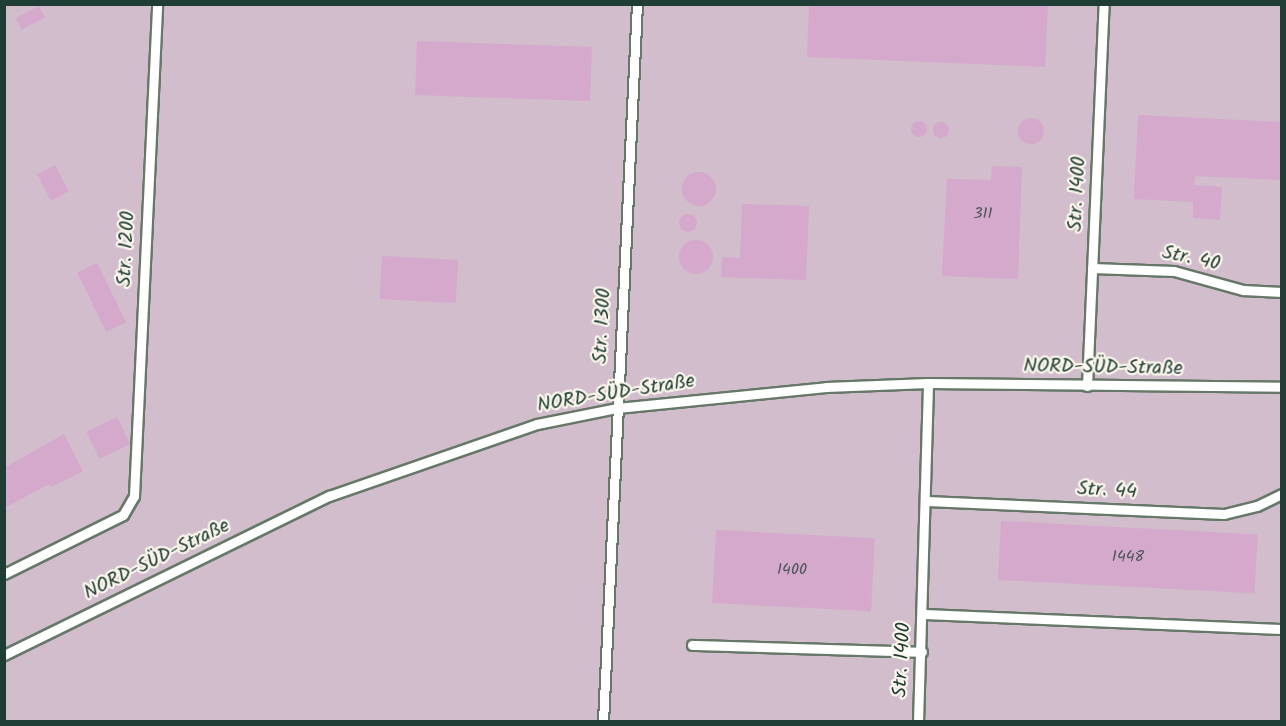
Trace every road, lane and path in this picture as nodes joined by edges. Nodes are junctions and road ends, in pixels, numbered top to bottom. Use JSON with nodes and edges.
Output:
{"nodes":[{"id":1,"x":157,"y":4,"type":"edge"},
{"id":2,"x":637,"y":4,"type":"edge"},
{"id":3,"x":1104,"y":4,"type":"edge"},
{"id":4,"x":1092,"y":268,"type":"junction"},
{"id":5,"x":1281,"y":292,"type":"edge"},
{"id":6,"x":928,"y":383,"type":"junction"},
{"id":7,"x":1087,"y":386,"type":"junction"},
{"id":8,"x":1281,"y":387,"type":"edge"},
{"id":9,"x":617,"y":408,"type":"junction"},
{"id":10,"x":1281,"y":494,"type":"edge"},
{"id":11,"x":927,"y":501,"type":"junction"},
{"id":12,"x":4,"y":574,"type":"edge"},
{"id":13,"x":923,"y":614,"type":"junction"},
{"id":14,"x":1281,"y":629,"type":"edge"},
{"id":15,"x":692,"y":645,"type":"dead end"},
{"id":16,"x":922,"y":652,"type":"junction"},
{"id":17,"x":4,"y":655,"type":"edge"},
{"id":18,"x":603,"y":722,"type":"edge"},
{"id":19,"x":918,"y":722,"type":"edge"}],
"edges":[{"from":1,"to":12,"type":"lane","name":"Str. 1200"},
{"from":2,"to":9,"type":"lane","name":"Str. 1300"},
{"from":3,"to":4,"type":"lane","name":"Str. 1400"},
{"from":4,"to":5,"type":"lane","name":"Str. 40"},
{"from":4,"to":7,"type":"lane","name":"Str. 1400"},
{"from":6,"to":7,"type":"lane","name":"NORD-SÜD-Straße"},
{"from":6,"to":9,"type":"lane","name":"NORD-SÜD-Straße"},
{"from":6,"to":11,"type":"lane","name":"Str. 1400"},
{"from":7,"to":8,"type":"lane","name":"NORD-SÜD-Straße"},
{"from":9,"to":17,"type":"lane","name":"NORD-SÜD-Straße"},
{"from":9,"to":18,"type":"lane","name":"Str. 1300"},
{"from":10,"to":11,"type":"lane","name":"Str. 44"},
{"from":11,"to":13,"type":"lane","name":"Str. 1400"},
{"from":13,"to":14,"type":"lane"},
{"from":13,"to":16,"type":"lane","name":"Str. 1400"},
{"from":15,"to":16,"type":"lane"},
{"from":16,"to":19,"type":"lane","name":"Str. 1400"}]}
